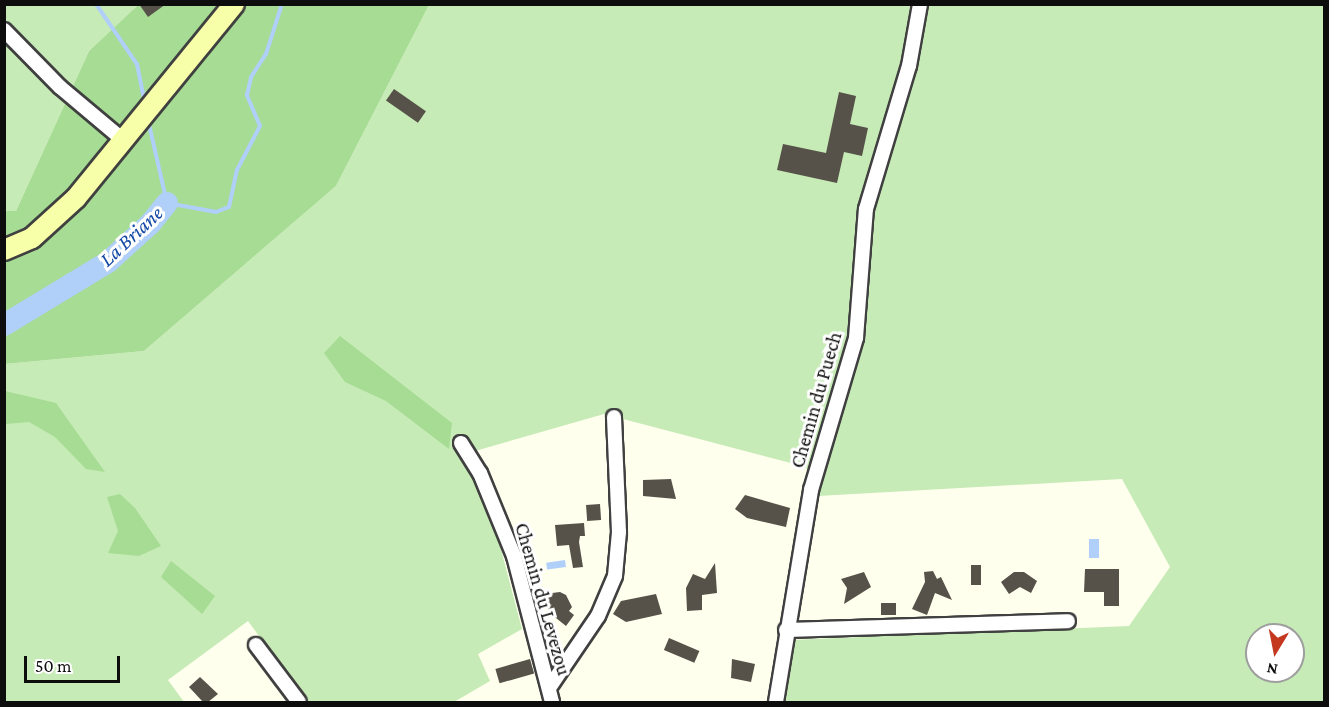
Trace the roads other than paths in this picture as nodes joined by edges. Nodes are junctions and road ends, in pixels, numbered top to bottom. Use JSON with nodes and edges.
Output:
{"nodes":[{"id":1,"x":234,"y":4,"type":"edge"},
{"id":2,"x":920,"y":4,"type":"edge"},
{"id":3,"x":4,"y":30,"type":"edge"},
{"id":4,"x":128,"y":132,"type":"junction"},
{"id":5,"x":4,"y":250,"type":"edge"},
{"id":6,"x":614,"y":417,"type":"dead end"},
{"id":7,"x":461,"y":443,"type":"dead end"},
{"id":8,"x":1068,"y":621,"type":"dead end"},
{"id":9,"x":786,"y":630,"type":"junction"},
{"id":10,"x":256,"y":645,"type":"dead end"},
{"id":11,"x":549,"y":688,"type":"junction"},
{"id":12,"x":299,"y":702,"type":"edge"},
{"id":13,"x":552,"y":702,"type":"edge"},
{"id":14,"x":776,"y":702,"type":"edge"}],
"edges":[{"from":1,"to":4,"type":"main road"},
{"from":2,"to":9,"type":"street","name":"Chemin du Puech"},
{"from":3,"to":4,"type":"street"},
{"from":4,"to":5,"type":"main road"},
{"from":6,"to":11,"type":"street"},
{"from":7,"to":11,"type":"street","name":"Chemin du Levezou"},
{"from":8,"to":9,"type":"street"},
{"from":9,"to":14,"type":"street","name":"Chemin du Puech"},
{"from":10,"to":12,"type":"street"},
{"from":11,"to":13,"type":"street","name":"Chemin du Levezou"}]}
